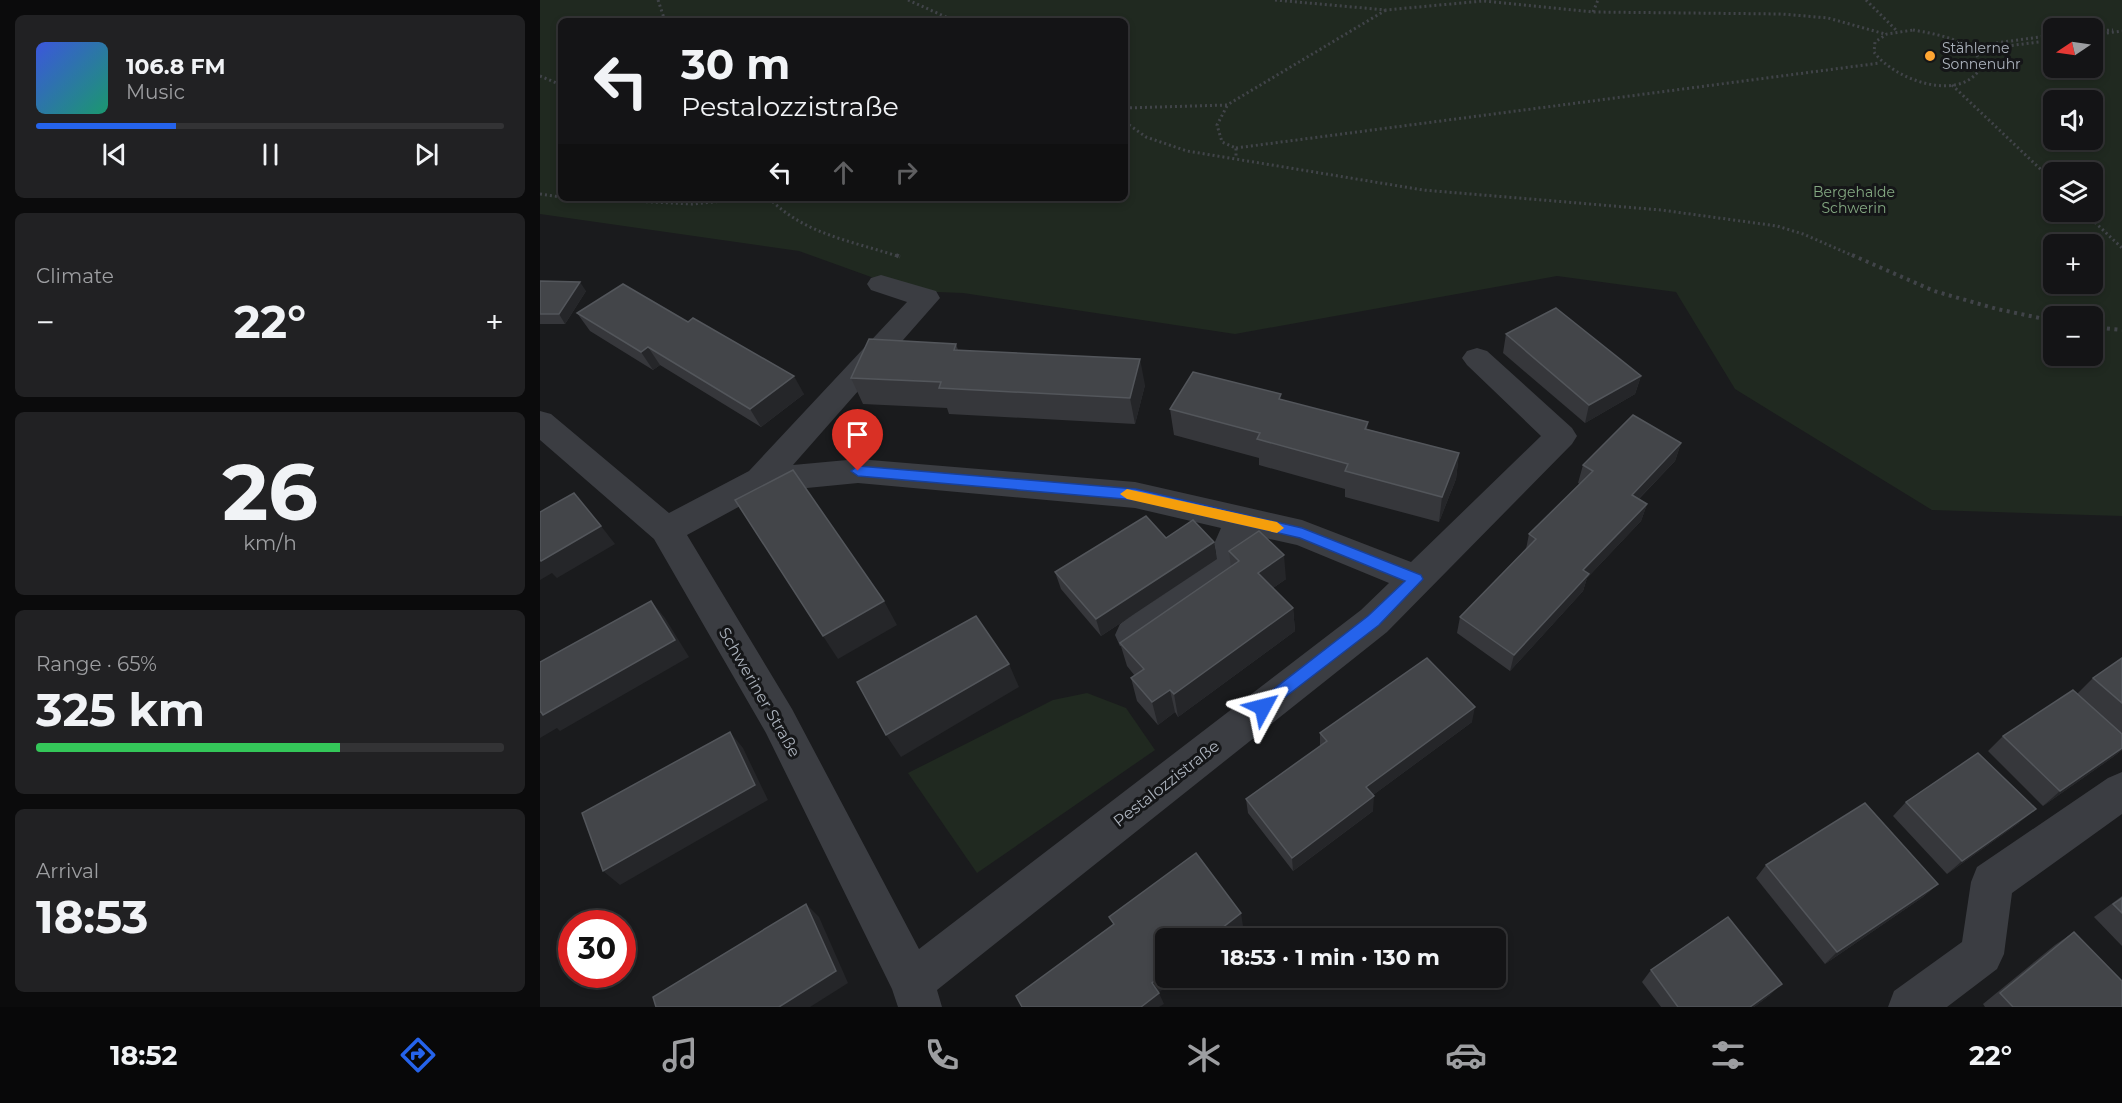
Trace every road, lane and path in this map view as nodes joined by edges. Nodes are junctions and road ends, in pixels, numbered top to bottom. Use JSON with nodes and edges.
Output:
{"nodes":[{"id":1,"x":658,"y":0,"type":"edge"},
{"id":2,"x":908,"y":0,"type":"edge"},
{"id":3,"x":1275,"y":0,"type":"edge"},
{"id":4,"x":1598,"y":0,"type":"edge"},
{"id":5,"x":1866,"y":0,"type":"edge"},
{"id":6,"x":1386,"y":10,"type":"junction"},
{"id":7,"x":1593,"y":12,"type":"junction"},
{"id":8,"x":664,"y":18,"type":"edge"},
{"id":9,"x":948,"y":18,"type":"edge"},
{"id":10,"x":2122,"y":30,"type":"edge"},
{"id":11,"x":1898,"y":31,"type":"junction"},
{"id":12,"x":2103,"y":32,"type":"edge"},
{"id":13,"x":1885,"y":34,"type":"junction"},
{"id":14,"x":2043,"y":37,"type":"edge"},
{"id":15,"x":2043,"y":41,"type":"edge"},
{"id":16,"x":1972,"y":50,"type":"junction"},
{"id":17,"x":1880,"y":63,"type":"junction"},
{"id":18,"x":540,"y":76,"type":"edge"},
{"id":19,"x":558,"y":84,"type":"edge"},
{"id":20,"x":1952,"y":85,"type":"junction"},
{"id":21,"x":1227,"y":105,"type":"junction"},
{"id":22,"x":1128,"y":108,"type":"edge"},
{"id":23,"x":1128,"y":124,"type":"edge"},
{"id":24,"x":1236,"y":148,"type":"junction"},
{"id":25,"x":1236,"y":158,"type":"junction"},
{"id":26,"x":2043,"y":172,"type":"edge"},
{"id":27,"x":540,"y":194,"type":"edge"},
{"id":28,"x":558,"y":197,"type":"edge"},
{"id":29,"x":632,"y":201,"type":"edge"},
{"id":30,"x":724,"y":201,"type":"edge"},
{"id":31,"x":2095,"y":222,"type":"edge"},
{"id":32,"x":2122,"y":248,"type":"edge"},
{"id":33,"x":881,"y":284,"type":"dead end"},
{"id":34,"x":2043,"y":319,"type":"edge"},
{"id":35,"x":2103,"y":328,"type":"edge"},
{"id":36,"x":2122,"y":330,"type":"edge"},
{"id":37,"x":1477,"y":358,"type":"dead end"},
{"id":38,"x":540,"y":422,"type":"edge"},
{"id":39,"x":760,"y":480,"type":"junction"},
{"id":40,"x":1241,"y":520,"type":"junction"},
{"id":41,"x":666,"y":530,"type":"junction"},
{"id":42,"x":1416,"y":579,"type":"junction"},
{"id":43,"x":1133,"y":635,"type":"edge"},
{"id":44,"x":2122,"y":791,"type":"edge"},
{"id":45,"x":916,"y":994,"type":"edge"},
{"id":46,"x":1910,"y":1007,"type":"edge"}],
"edges":[{"from":1,"to":8,"type":"path"},
{"from":2,"to":9,"type":"path"},
{"from":3,"to":6,"type":"path"},
{"from":4,"to":7,"type":"path"},
{"from":5,"to":11,"type":"path"},
{"from":6,"to":7,"type":"path"},
{"from":6,"to":21,"type":"path"},
{"from":7,"to":13,"type":"path"},
{"from":10,"to":12,"type":"path"},
{"from":11,"to":13,"type":"path"},
{"from":11,"to":16,"type":"path"},
{"from":13,"to":17,"type":"path"},
{"from":14,"to":16,"type":"path"},
{"from":15,"to":16,"type":"path"},
{"from":16,"to":20,"type":"path"},
{"from":17,"to":20,"type":"path"},
{"from":17,"to":24,"type":"path"},
{"from":18,"to":19,"type":"path"},
{"from":20,"to":26,"type":"path"},
{"from":21,"to":22,"type":"path"},
{"from":21,"to":24,"type":"path"},
{"from":23,"to":25,"type":"path"},
{"from":24,"to":25,"type":"path"},
{"from":25,"to":34,"type":"path"},
{"from":27,"to":28,"type":"path"},
{"from":29,"to":30,"type":"path"},
{"from":31,"to":32,"type":"path"},
{"from":33,"to":39,"type":"street"},
{"from":35,"to":36,"type":"path"},
{"from":37,"to":42,"type":"street","name":"Pestalozzistraße"},
{"from":38,"to":41,"type":"street","name":"Schweriner Straße"},
{"from":39,"to":40,"type":"street"},
{"from":39,"to":41,"type":"street"},
{"from":40,"to":42,"type":"street"},
{"from":40,"to":43,"type":"street"},
{"from":41,"to":45,"type":"street","name":"Schweriner Straße"},
{"from":42,"to":45,"type":"street","name":"Pestalozzistraße"},
{"from":44,"to":46,"type":"street"}]}
